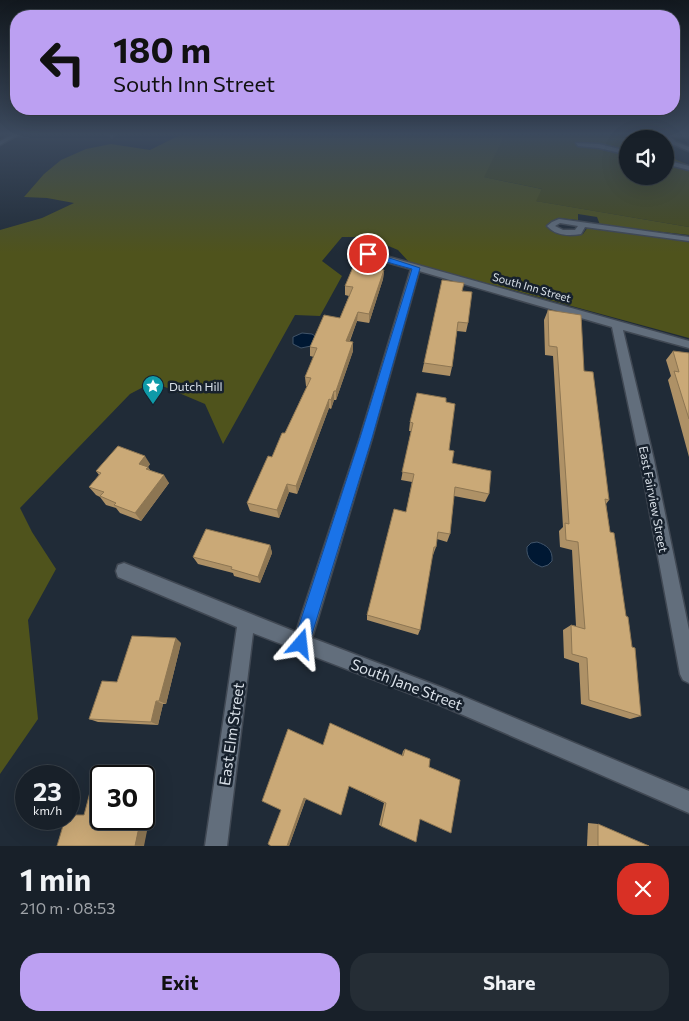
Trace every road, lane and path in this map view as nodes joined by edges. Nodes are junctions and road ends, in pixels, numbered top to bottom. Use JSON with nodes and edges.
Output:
{"nodes":[{"id":1,"x":583,"y":224,"type":"dead end"},
{"id":2,"x":689,"y":239,"type":"edge"},
{"id":3,"x":368,"y":254,"type":"dead end"},
{"id":4,"x":416,"y":268,"type":"junction"},
{"id":5,"x":616,"y":324,"type":"junction"},
{"id":6,"x":689,"y":344,"type":"edge"},
{"id":7,"x":124,"y":571,"type":"dead end"},
{"id":8,"x":246,"y":622,"type":"junction"},
{"id":9,"x":301,"y":644,"type":"junction"},
{"id":10,"x":689,"y":674,"type":"edge"},
{"id":11,"x":689,"y":802,"type":"edge"},
{"id":12,"x":216,"y":846,"type":"edge"}],
"edges":[{"from":1,"to":2,"type":"lane"},
{"from":3,"to":4,"type":"street","name":"South Inn Street"},
{"from":4,"to":5,"type":"street","name":"South Inn Street"},
{"from":4,"to":9,"type":"street"},
{"from":5,"to":6,"type":"street","name":"South Inn Street"},
{"from":5,"to":10,"type":"street","name":"East Fairview Street"},
{"from":7,"to":8,"type":"street","name":"South Jane Street"},
{"from":8,"to":9,"type":"street","name":"South Jane Street"},
{"from":8,"to":12,"type":"street","name":"East Elm Street"},
{"from":9,"to":11,"type":"street","name":"South Jane Street"}]}
